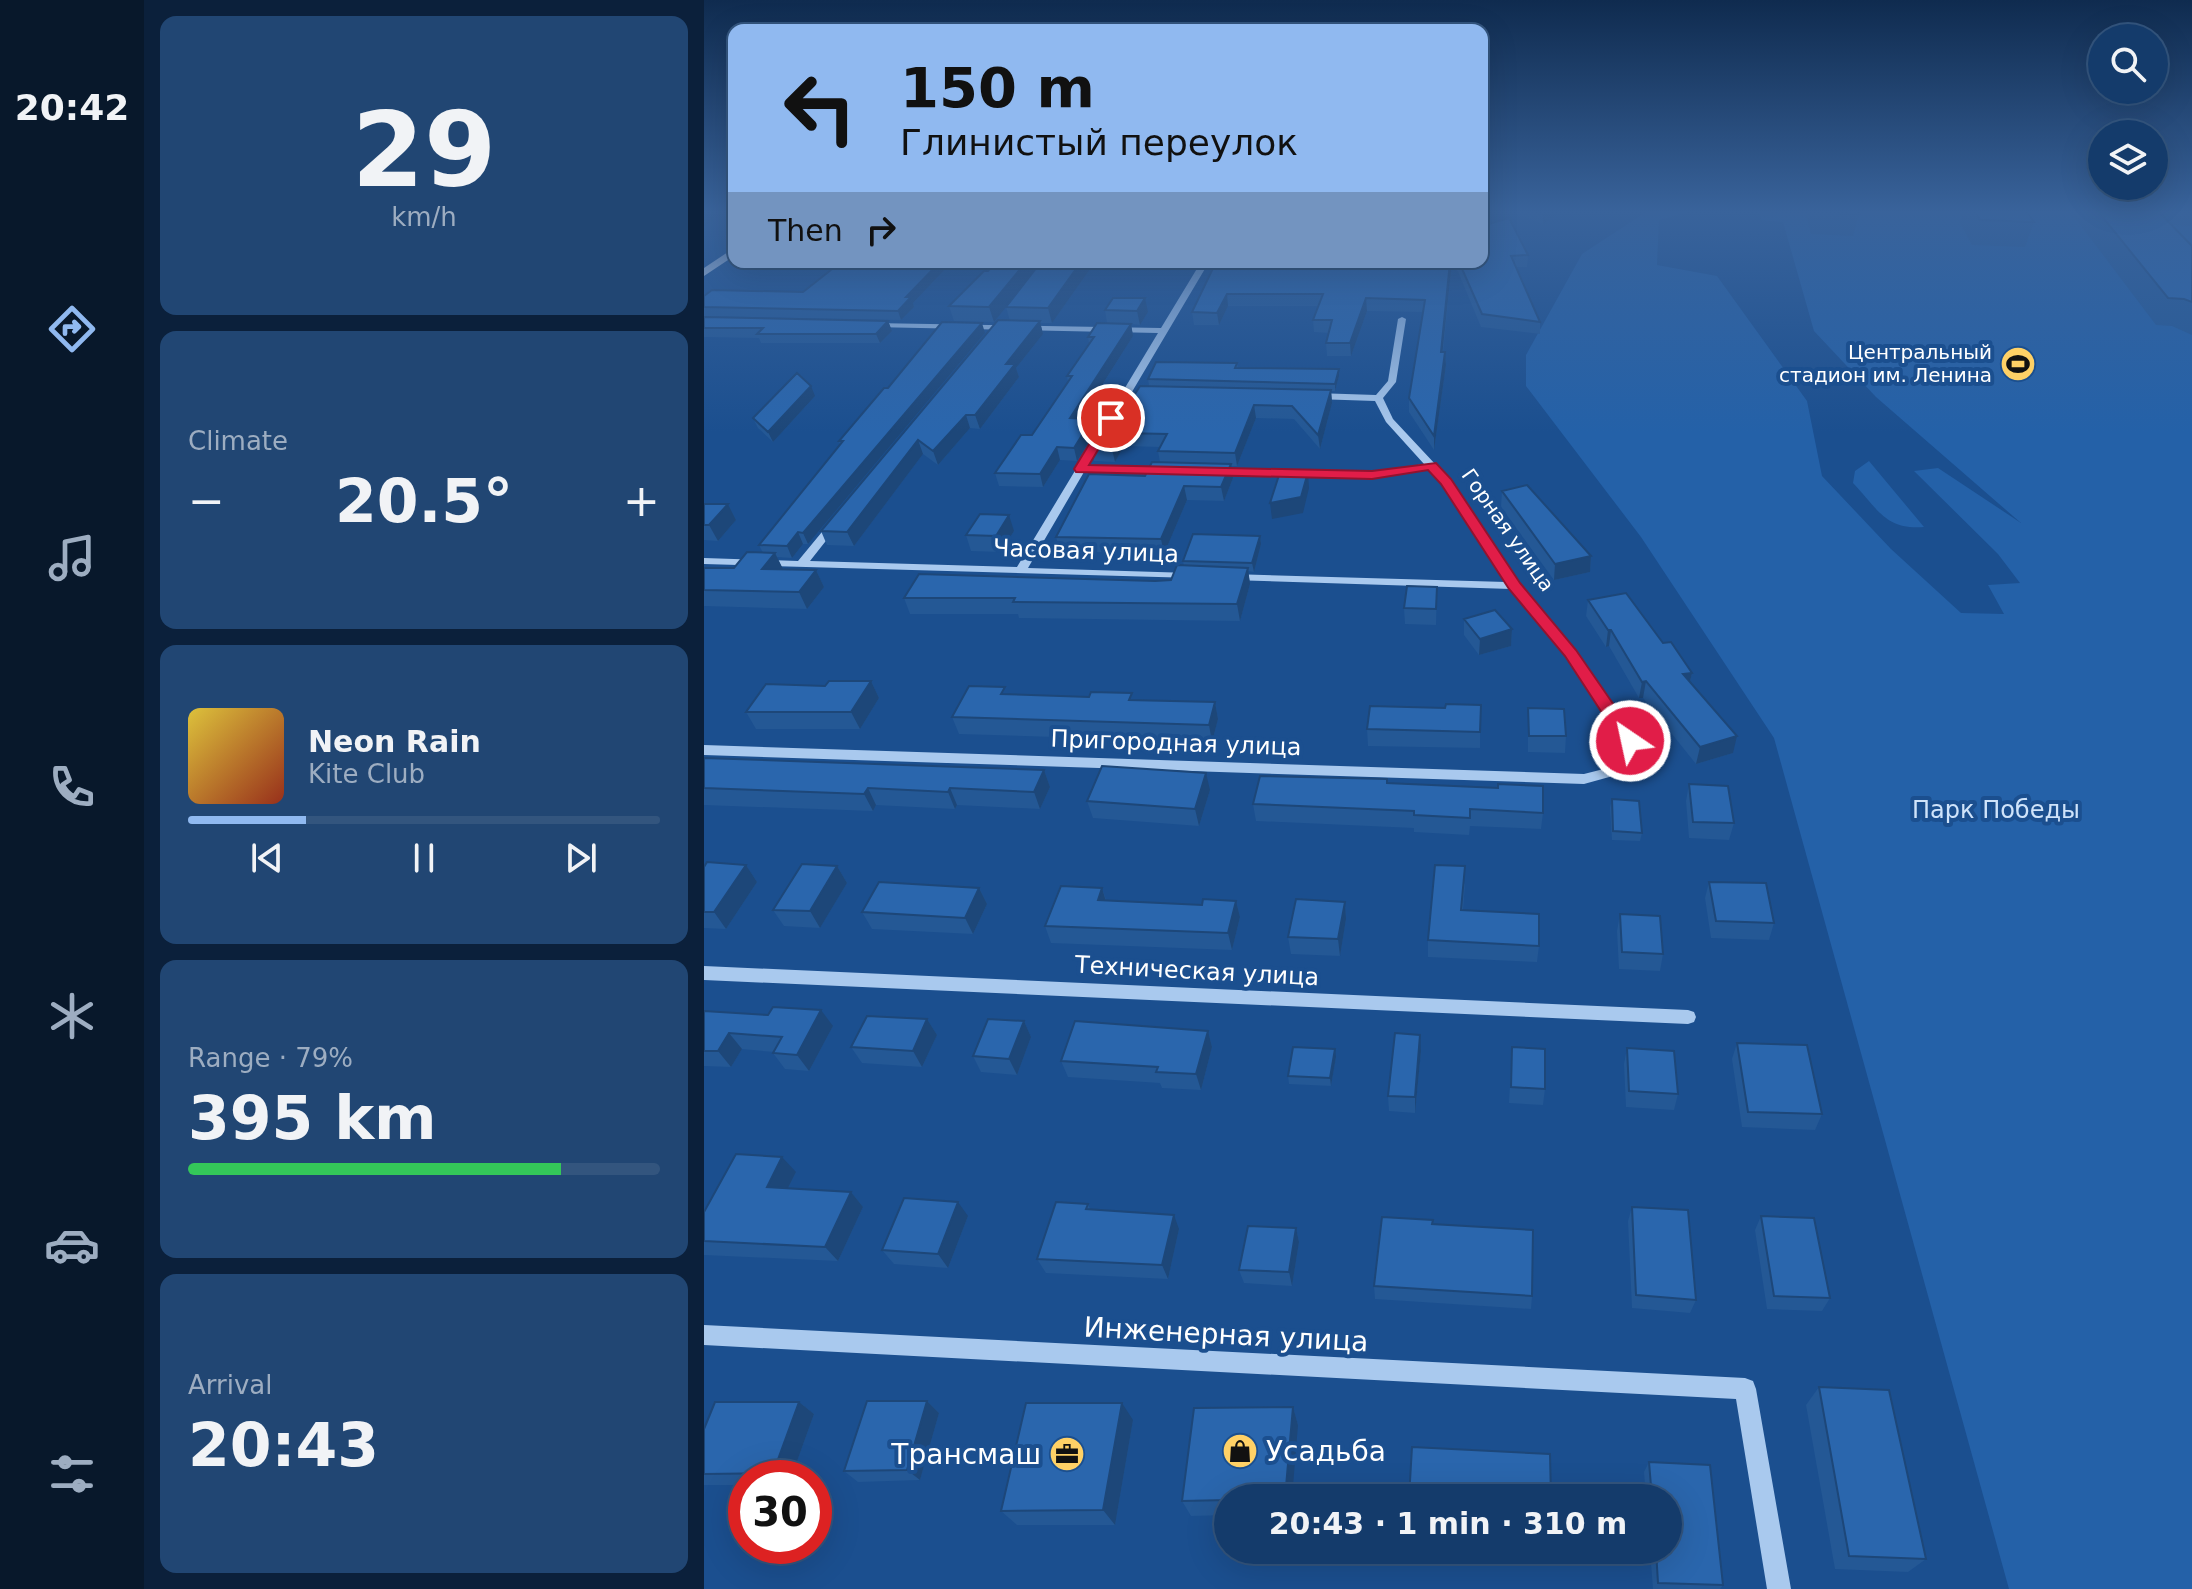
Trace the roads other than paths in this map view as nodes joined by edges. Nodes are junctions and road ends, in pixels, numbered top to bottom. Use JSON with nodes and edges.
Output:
{"nodes":[{"id":1,"x":1192,"y":284,"type":"edge"},
{"id":2,"x":1006,"y":316,"type":"edge"},
{"id":3,"x":1402,"y":319,"type":"dead end"},
{"id":4,"x":858,"y":324,"type":"edge"},
{"id":5,"x":998,"y":327,"type":"junction"},
{"id":6,"x":1163,"y":331,"type":"junction"},
{"id":7,"x":988,"y":339,"type":"edge"},
{"id":8,"x":1126,"y":392,"type":"junction"},
{"id":9,"x":1142,"y":392,"type":"edge"},
{"id":10,"x":1299,"y":396,"type":"edge"},
{"id":11,"x":1378,"y":398,"type":"junction"},
{"id":12,"x":1431,"y":466,"type":"junction"},
{"id":13,"x":1081,"y":469,"type":"junction"},
{"id":14,"x":1173,"y":471,"type":"edge"},
{"id":15,"x":1203,"y":471,"type":"edge"},
{"id":16,"x":841,"y":515,"type":"edge"},
{"id":17,"x":704,"y":561,"type":"edge"},
{"id":18,"x":802,"y":563,"type":"junction"},
{"id":19,"x":1020,"y":571,"type":"junction"},
{"id":20,"x":1196,"y":576,"type":"edge"},
{"id":21,"x":1212,"y":577,"type":"edge"},
{"id":22,"x":1514,"y":586,"type":"junction"},
{"id":23,"x":704,"y":750,"type":"edge"},
{"id":24,"x":1644,"y":763,"type":"joint"},
{"id":25,"x":704,"y":973,"type":"edge"},
{"id":26,"x":1688,"y":1017,"type":"dead end"},
{"id":27,"x":704,"y":1335,"type":"edge"},
{"id":28,"x":1779,"y":1589,"type":"edge"}],
"edges":[{"from":1,"to":6,"type":"street"},
{"from":2,"to":5,"type":"street"},
{"from":3,"to":11,"type":"street"},
{"from":4,"to":5,"type":"street"},
{"from":5,"to":6,"type":"street"},
{"from":5,"to":7,"type":"street"},
{"from":6,"to":8,"type":"street"},
{"from":8,"to":9,"type":"street"},
{"from":8,"to":13,"type":"street"},
{"from":10,"to":11,"type":"street"},
{"from":11,"to":12,"type":"street","name":"Горная улица"},
{"from":12,"to":15,"type":"street"},
{"from":12,"to":22,"type":"street","name":"Горная улица"},
{"from":13,"to":14,"type":"street"},
{"from":13,"to":19,"type":"street"},
{"from":16,"to":18,"type":"street"},
{"from":17,"to":18,"type":"street","name":"Часовая улица"},
{"from":18,"to":19,"type":"street","name":"Часовая улица"},
{"from":19,"to":20,"type":"street","name":"Часовая улица"},
{"from":21,"to":22,"type":"street","name":"Часовая улица"},
{"from":22,"to":24,"type":"street","name":"Горная улица"},
{"from":23,"to":24,"type":"street","name":"Пригородная улица"},
{"from":25,"to":26,"type":"street","name":"Техническая улица"},
{"from":27,"to":28,"type":"street","name":"Инженерная улица"}]}
